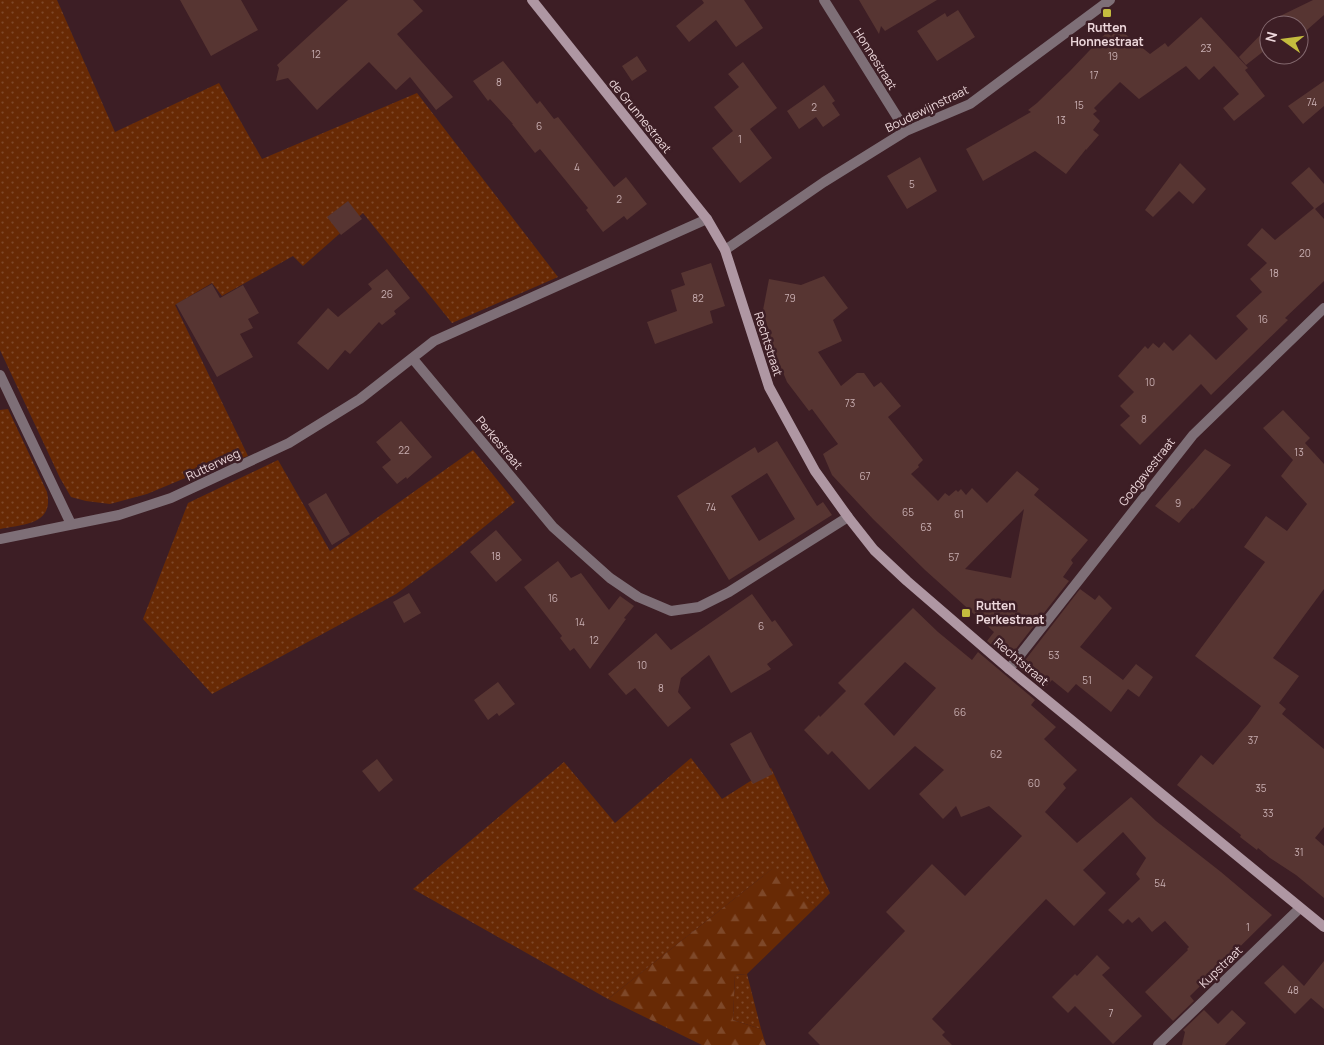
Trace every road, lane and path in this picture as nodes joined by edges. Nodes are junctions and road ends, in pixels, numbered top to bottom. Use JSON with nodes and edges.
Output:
{"nodes":[{"id":1,"x":532,"y":0,"type":"edge"},
{"id":2,"x":824,"y":0,"type":"edge"},
{"id":3,"x":1110,"y":0,"type":"edge"},
{"id":4,"x":906,"y":131,"type":"junction"},
{"id":5,"x":707,"y":220,"type":"junction"},
{"id":6,"x":725,"y":250,"type":"junction"},
{"id":7,"x":1324,"y":308,"type":"edge"},
{"id":8,"x":413,"y":359,"type":"junction"},
{"id":9,"x":0,"y":375,"type":"edge"},
{"id":10,"x":848,"y":517,"type":"junction"},
{"id":11,"x":70,"y":524,"type":"junction"},
{"id":12,"x":0,"y":539,"type":"edge"},
{"id":13,"x":1009,"y":669,"type":"junction"},
{"id":14,"x":1300,"y":908,"type":"junction"},
{"id":15,"x":1324,"y":927,"type":"edge"},
{"id":16,"x":1158,"y":1045,"type":"edge"}],
"edges":[{"from":1,"to":5,"type":"street","name":"de Grunnestraat"},
{"from":2,"to":4,"type":"street","name":"Honnestraat"},
{"from":3,"to":4,"type":"street","name":"Boudewijnstraat"},
{"from":4,"to":6,"type":"street","name":"Boudewijnstraat"},
{"from":5,"to":6,"type":"street","name":"de Grunnestraat"},
{"from":5,"to":8,"type":"street"},
{"from":6,"to":10,"type":"street","name":"Rechtstraat"},
{"from":7,"to":13,"type":"street","name":"Godgavestraat"},
{"from":8,"to":10,"type":"street","name":"Perkestraat"},
{"from":8,"to":11,"type":"street","name":"Rutterweg"},
{"from":9,"to":11,"type":"street"},
{"from":10,"to":13,"type":"street","name":"Rechtstraat"},
{"from":11,"to":12,"type":"street","name":"Rutterweg"},
{"from":13,"to":14,"type":"street","name":"Rechtstraat"},
{"from":14,"to":15,"type":"street","name":"Rechtstraat"},
{"from":14,"to":16,"type":"street","name":"Kupstraat"}]}
